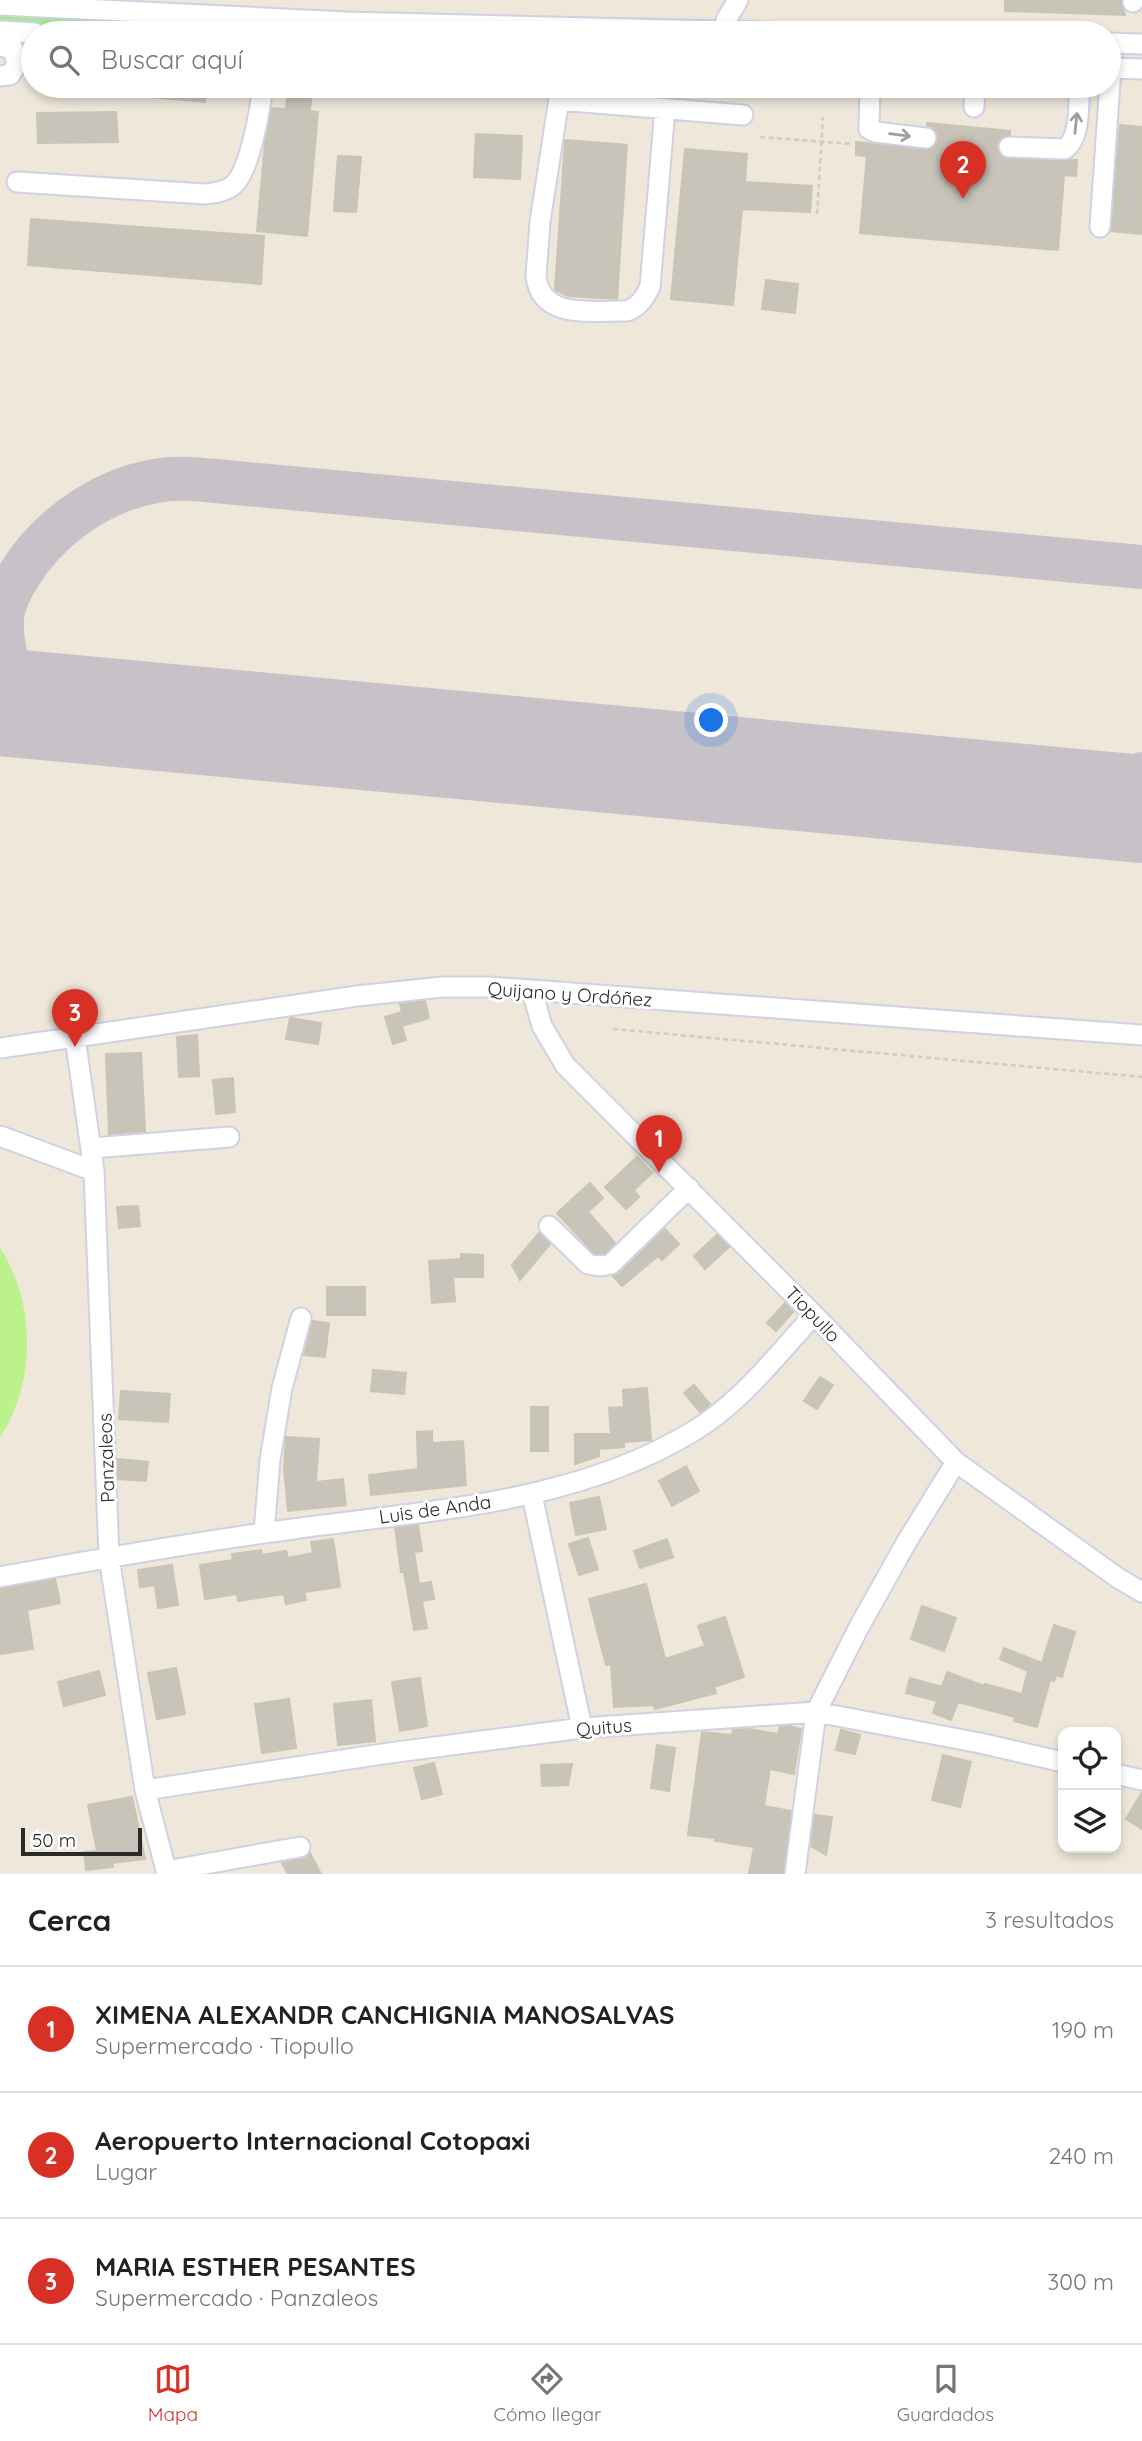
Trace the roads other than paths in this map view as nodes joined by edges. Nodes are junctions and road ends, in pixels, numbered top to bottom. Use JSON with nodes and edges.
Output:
{"nodes":[{"id":1,"x":737,"y":0,"type":"edge"},
{"id":2,"x":0,"y":5,"type":"edge"},
{"id":3,"x":206,"y":21,"type":"edge"},
{"id":4,"x":726,"y":21,"type":"edge"},
{"id":5,"x":0,"y":31,"type":"edge"},
{"id":6,"x":21,"y":32,"type":"edge"},
{"id":7,"x":1121,"y":43,"type":"edge"},
{"id":8,"x":1142,"y":44,"type":"edge"},
{"id":9,"x":0,"y":46,"type":"edge"},
{"id":10,"x":1121,"y":68,"type":"edge"},
{"id":11,"x":1142,"y":69,"type":"edge"},
{"id":12,"x":0,"y":76,"type":"edge"},
{"id":13,"x":262,"y":98,"type":"edge"},
{"id":14,"x":559,"y":98,"type":"edge"},
{"id":15,"x":593,"y":98,"type":"edge"},
{"id":16,"x":870,"y":98,"type":"edge"},
{"id":17,"x":974,"y":98,"type":"edge"},
{"id":18,"x":1079,"y":98,"type":"edge"},
{"id":19,"x":1108,"y":98,"type":"edge"},
{"id":20,"x":974,"y":107,"type":"dead end"},
{"id":21,"x":665,"y":109,"type":"junction"},
{"id":22,"x":743,"y":115,"type":"dead end"},
{"id":23,"x":926,"y":138,"type":"tunnel mouth"},
{"id":24,"x":1009,"y":147,"type":"tunnel mouth"},
{"id":25,"x":17,"y":182,"type":"dead end"},
{"id":26,"x":1100,"y":227,"type":"dead end"},
{"id":27,"x":532,"y":991,"type":"junction"},
{"id":28,"x":1142,"y":1035,"type":"edge"},
{"id":29,"x":75,"y":1037,"type":"junction"},
{"id":30,"x":0,"y":1048,"type":"edge"},
{"id":31,"x":0,"y":1136,"type":"edge"},
{"id":32,"x":229,"y":1137,"type":"dead end"},
{"id":33,"x":92,"y":1148,"type":"junction"},
{"id":34,"x":94,"y":1171,"type":"junction"},
{"id":35,"x":690,"y":1188,"type":"junction"},
{"id":36,"x":550,"y":1226,"type":"dead end"},
{"id":37,"x":814,"y":1315,"type":"junction"},
{"id":38,"x":301,"y":1318,"type":"dead end"},
{"id":39,"x":956,"y":1462,"type":"junction"},
{"id":40,"x":532,"y":1494,"type":"junction"},
{"id":41,"x":264,"y":1532,"type":"junction"},
{"id":42,"x":110,"y":1557,"type":"junction"},
{"id":43,"x":0,"y":1577,"type":"edge"},
{"id":44,"x":1142,"y":1592,"type":"edge"},
{"id":45,"x":816,"y":1712,"type":"junction"},
{"id":46,"x":582,"y":1728,"type":"junction"},
{"id":47,"x":1058,"y":1761,"type":"edge"},
{"id":48,"x":1121,"y":1775,"type":"edge"},
{"id":49,"x":1142,"y":1780,"type":"edge"},
{"id":50,"x":145,"y":1790,"type":"junction"},
{"id":51,"x":300,"y":1847,"type":"dead end"},
{"id":52,"x":167,"y":1873,"type":"edge"},
{"id":53,"x":795,"y":1874,"type":"edge"}],
"edges":[{"from":1,"to":4,"type":"street"},
{"from":2,"to":3,"type":"street"},
{"from":5,"to":6,"type":"street"},
{"from":7,"to":8,"type":"street"},
{"from":9,"to":12,"type":"street"},
{"from":10,"to":11,"type":"street"},
{"from":13,"to":25,"type":"street"},
{"from":14,"to":21,"type":"street"},
{"from":15,"to":21,"type":"street"},
{"from":16,"to":23,"type":"street","one_way":true},
{"from":17,"to":20,"type":"street"},
{"from":24,"to":18,"type":"street","one_way":true},
{"from":19,"to":26,"type":"street"},
{"from":21,"to":22,"type":"street"},
{"from":27,"to":28,"type":"street","name":"Quijano y Ordóñez"},
{"from":27,"to":29,"type":"street","name":"Quijano y Ordóñez"},
{"from":27,"to":35,"type":"street","name":"Tiopullo"},
{"from":29,"to":30,"type":"street","name":"Quijano y Ordóñez"},
{"from":29,"to":33,"type":"street","name":"Panzaleos"},
{"from":31,"to":34,"type":"street"},
{"from":32,"to":33,"type":"street"},
{"from":33,"to":34,"type":"street","name":"Panzaleos"},
{"from":34,"to":42,"type":"street","name":"Panzaleos"},
{"from":35,"to":36,"type":"street"},
{"from":35,"to":37,"type":"street","name":"Tiopullo"},
{"from":37,"to":39,"type":"street","name":"Tiopullo"},
{"from":37,"to":40,"type":"street","name":"Luis de Anda"},
{"from":38,"to":41,"type":"street"},
{"from":39,"to":44,"type":"street","name":"Tiopullo"},
{"from":39,"to":45,"type":"street"},
{"from":40,"to":41,"type":"street","name":"Luis de Anda"},
{"from":40,"to":46,"type":"street"},
{"from":41,"to":42,"type":"street","name":"Luis de Anda"},
{"from":42,"to":43,"type":"street","name":"Luis de Anda"},
{"from":42,"to":50,"type":"street","name":"Panzaleos"},
{"from":45,"to":46,"type":"street","name":"Quitus"},
{"from":45,"to":47,"type":"street","name":"Quitus"},
{"from":45,"to":53,"type":"street"},
{"from":46,"to":50,"type":"street","name":"Quitus"},
{"from":48,"to":49,"type":"street"},
{"from":50,"to":52,"type":"street","name":"Panzaleos"},
{"from":51,"to":52,"type":"street"}]}
